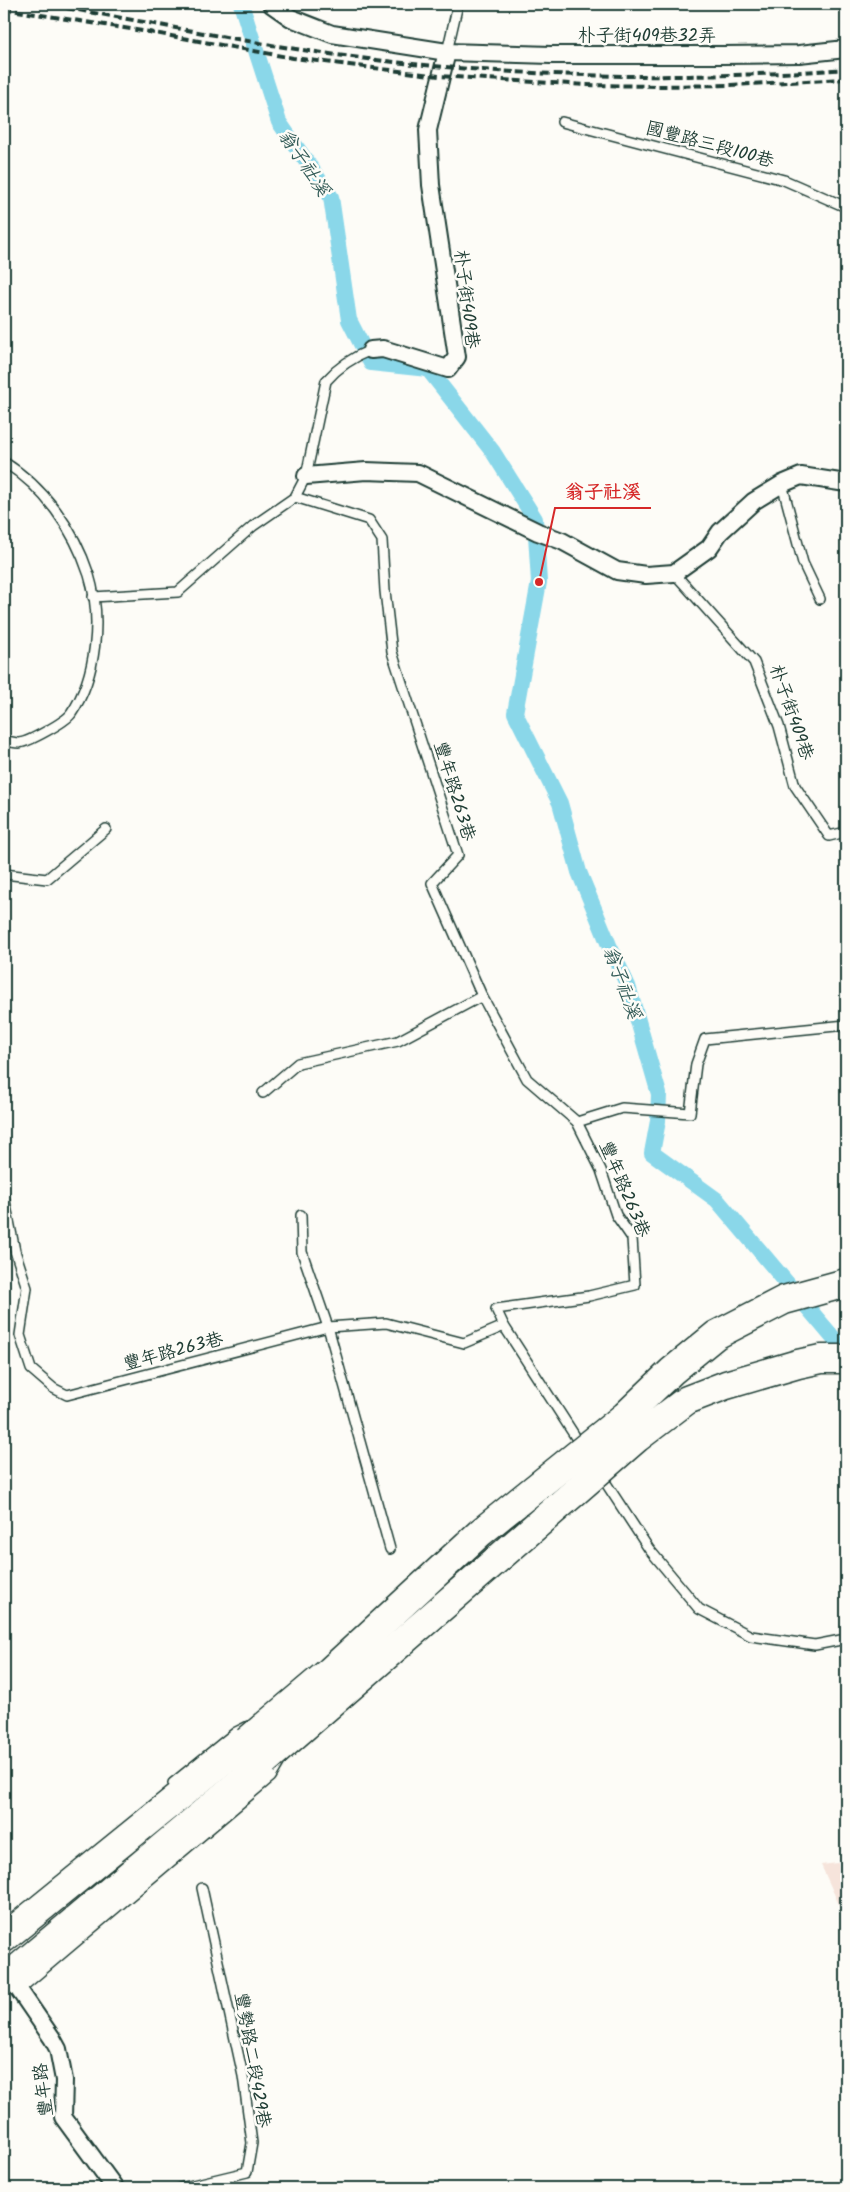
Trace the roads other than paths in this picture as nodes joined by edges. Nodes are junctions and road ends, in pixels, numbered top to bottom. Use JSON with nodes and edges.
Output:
{"nodes":[{"id":1,"x":272,"y":4,"type":"edge"},
{"id":2,"x":458,"y":4,"type":"edge"},
{"id":3,"x":846,"y":49,"type":"edge"},
{"id":4,"x":447,"y":52,"type":"junction"},
{"id":5,"x":562,"y":122,"type":"dead end"},
{"id":6,"x":846,"y":208,"type":"edge"},
{"id":7,"x":364,"y":352,"type":"joint"},
{"id":8,"x":4,"y":462,"type":"edge"},
{"id":9,"x":306,"y":476,"type":"junction"},
{"id":10,"x":846,"y":483,"type":"edge"},
{"id":11,"x":782,"y":484,"type":"junction"},
{"id":12,"x":295,"y":497,"type":"junction"},
{"id":13,"x":674,"y":573,"type":"junction"},
{"id":14,"x":93,"y":597,"type":"junction"},
{"id":15,"x":820,"y":599,"type":"dead end"},
{"id":16,"x":4,"y":741,"type":"edge"},
{"id":17,"x":106,"y":829,"type":"dead end"},
{"id":18,"x":846,"y":832,"type":"edge"},
{"id":19,"x":4,"y":874,"type":"edge"},
{"id":20,"x":482,"y":996,"type":"junction"},
{"id":21,"x":846,"y":1025,"type":"edge"},
{"id":22,"x":263,"y":1093,"type":"dead end"},
{"id":23,"x":577,"y":1122,"type":"junction"},
{"id":24,"x":4,"y":1196,"type":"edge"},
{"id":25,"x":301,"y":1215,"type":"dead end"},
{"id":26,"x":846,"y":1283,"type":"edge"},
{"id":27,"x":504,"y":1326,"type":"junction"},
{"id":28,"x":328,"y":1327,"type":"junction"},
{"id":29,"x":846,"y":1359,"type":"edge"},
{"id":30,"x":590,"y":1458,"type":"dead end"},
{"id":31,"x":595,"y":1466,"type":"dead end"},
{"id":32,"x":390,"y":1549,"type":"dead end"},
{"id":33,"x":846,"y":1639,"type":"edge"},
{"id":34,"x":263,"y":1743,"type":"junction"},
{"id":35,"x":168,"y":1787,"type":"dead end"},
{"id":36,"x":202,"y":1888,"type":"dead end"},
{"id":37,"x":4,"y":1938,"type":"edge"},
{"id":38,"x":13,"y":1985,"type":"edge"},
{"id":39,"x":116,"y":2188,"type":"edge"},
{"id":40,"x":180,"y":2188,"type":"edge"}],
"edges":[{"from":1,"to":4,"type":"street","name":"朴子街409巷32弄"},
{"from":2,"to":4,"type":"lane","name":"朴子街409巷"},
{"from":3,"to":4,"type":"street","name":"朴子街409巷32弄"},
{"from":4,"to":7,"type":"street","name":"朴子街409巷"},
{"from":5,"to":6,"type":"lane","name":"國豐路三段100巷"},
{"from":7,"to":9,"type":"lane","name":"朴子街409巷"},
{"from":8,"to":14,"type":"lane"},
{"from":9,"to":12,"type":"lane","name":"朴子街409巷"},
{"from":9,"to":13,"type":"street"},
{"from":10,"to":11,"type":"street"},
{"from":11,"to":13,"type":"street"},
{"from":11,"to":15,"type":"lane"},
{"from":12,"to":14,"type":"lane"},
{"from":12,"to":20,"type":"lane","name":"豐年路263巷"},
{"from":13,"to":18,"type":"lane","name":"朴子街409巷"},
{"from":14,"to":16,"type":"lane"},
{"from":17,"to":19,"type":"lane"},
{"from":20,"to":22,"type":"lane"},
{"from":20,"to":23,"type":"lane","name":"豐年路263巷"},
{"from":21,"to":23,"type":"lane"},
{"from":23,"to":27,"type":"lane","name":"豐年路263巷"},
{"from":24,"to":28,"type":"lane","name":"豐年路263巷"},
{"from":25,"to":28,"type":"lane"},
{"from":26,"to":34,"type":"highway","bridge":true},
{"from":27,"to":28,"type":"lane","name":"豐年路263巷"},
{"from":27,"to":30,"type":"lane","name":"豐年路263巷"},
{"from":28,"to":32,"type":"lane"},
{"from":29,"to":34,"type":"highway","bridge":true},
{"from":31,"to":33,"type":"lane"},
{"from":34,"to":35,"type":"lane"},
{"from":34,"to":37,"type":"highway"},
{"from":34,"to":38,"type":"highway"},
{"from":36,"to":40,"type":"lane","name":"豐勢路二段429巷"},
{"from":38,"to":39,"type":"street","name":"豐年路"}]}
